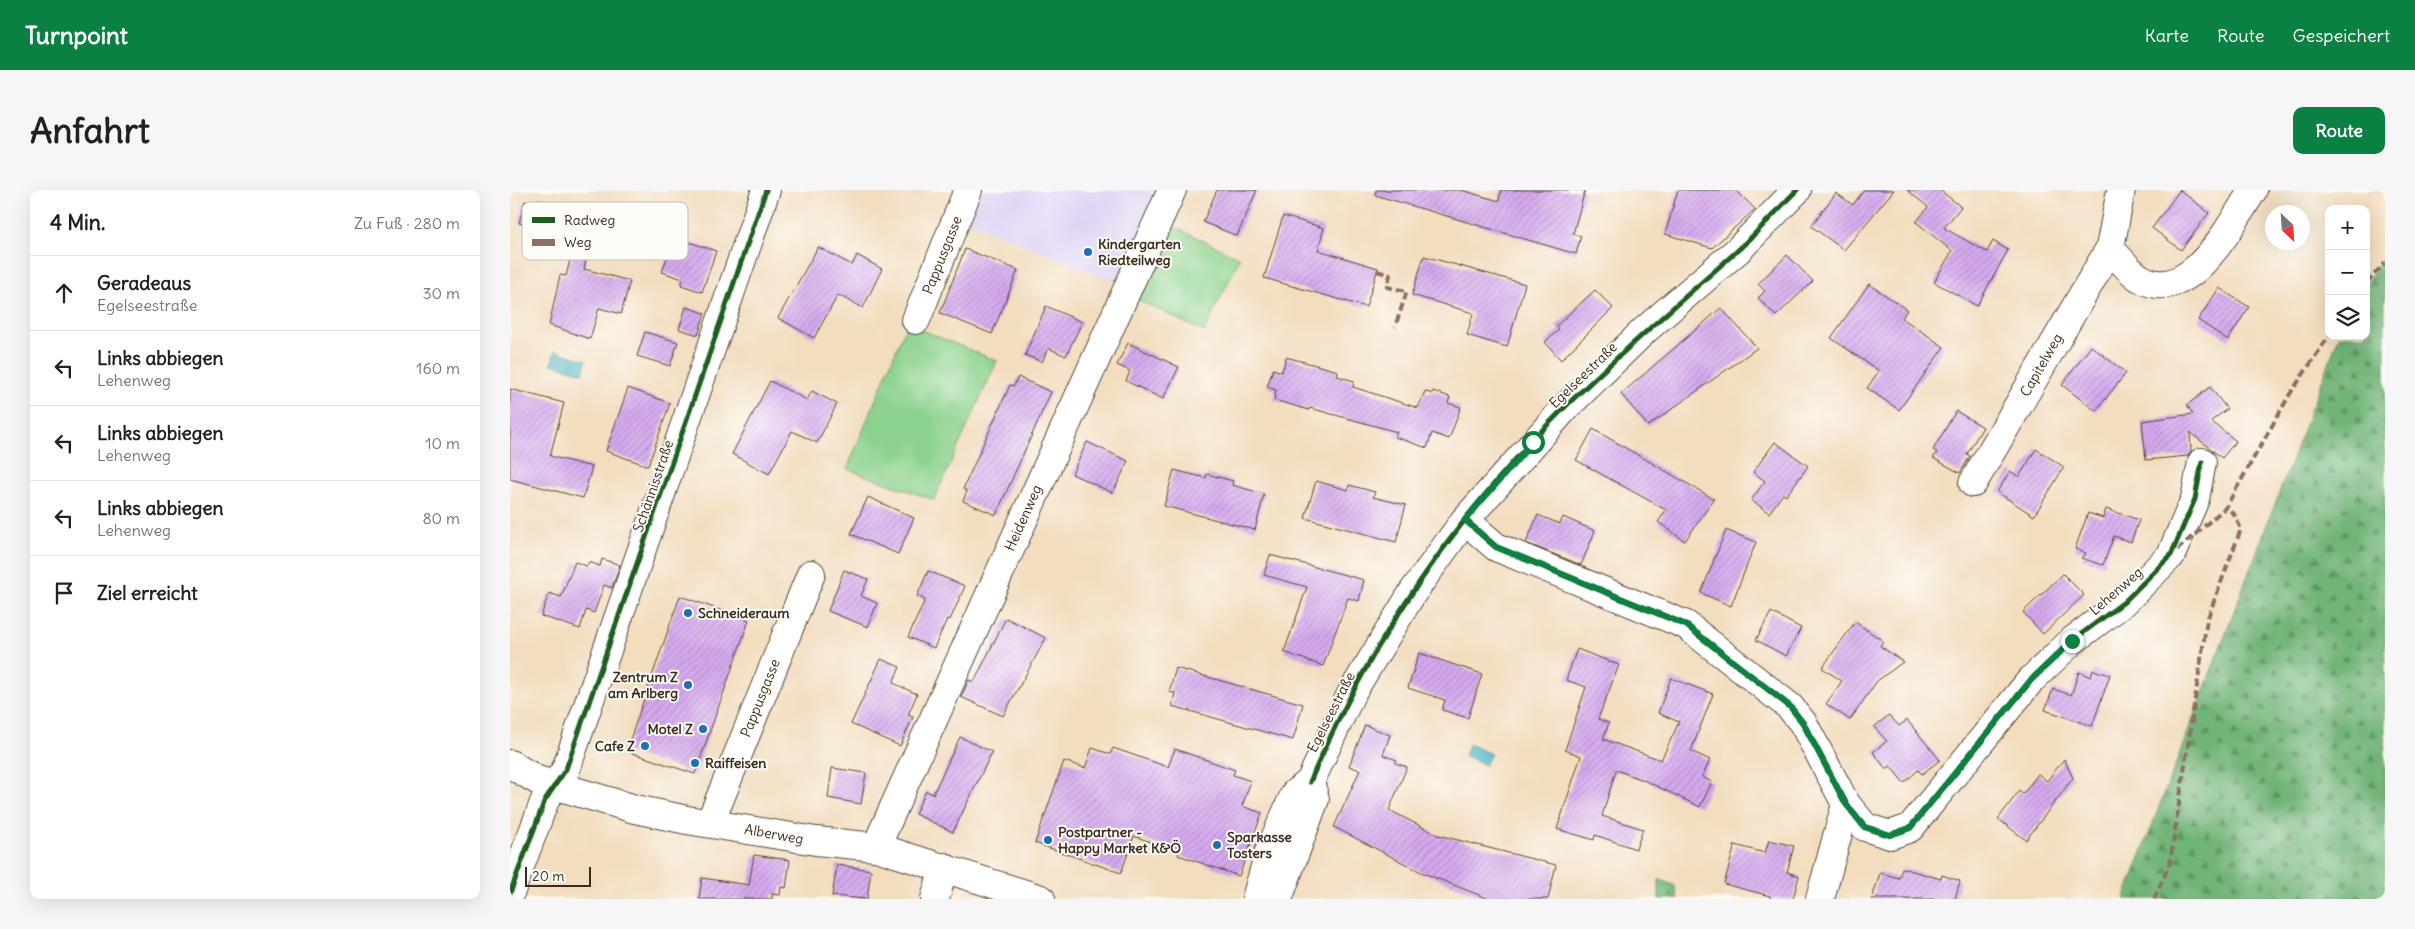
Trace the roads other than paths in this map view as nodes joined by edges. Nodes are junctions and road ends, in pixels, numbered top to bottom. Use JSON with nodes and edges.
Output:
{"nodes":[{"id":1,"x":766,"y":190,"type":"edge"},
{"id":2,"x":968,"y":190,"type":"edge"},
{"id":3,"x":1172,"y":190,"type":"edge"},
{"id":4,"x":1797,"y":190,"type":"edge"},
{"id":5,"x":2121,"y":190,"type":"edge"},
{"id":6,"x":2253,"y":190,"type":"edge"},
{"id":7,"x":2110,"y":248,"type":"junction"},
{"id":8,"x":916,"y":320,"type":"dead end"},
{"id":9,"x":2202,"y":462,"type":"dead end"},
{"id":10,"x":1973,"y":483,"type":"dead end"},
{"id":11,"x":1465,"y":520,"type":"junction"},
{"id":12,"x":811,"y":574,"type":"dead end"},
{"id":13,"x":510,"y":764,"type":"edge"},
{"id":14,"x":1310,"y":782,"type":"junction"},
{"id":15,"x":555,"y":786,"type":"junction"},
{"id":16,"x":1846,"y":804,"type":"junction"},
{"id":17,"x":710,"y":823,"type":"junction"},
{"id":18,"x":876,"y":847,"type":"junction"},
{"id":19,"x":944,"y":867,"type":"junction"},
{"id":20,"x":510,"y":892,"type":"edge"},
{"id":21,"x":935,"y":899,"type":"edge"},
{"id":22,"x":1040,"y":899,"type":"edge"},
{"id":23,"x":1256,"y":899,"type":"edge"},
{"id":24,"x":1278,"y":899,"type":"edge"},
{"id":25,"x":1820,"y":899,"type":"edge"}],
"edges":[{"from":1,"to":15,"type":"street","name":"Schännisstraße"},
{"from":2,"to":8,"type":"street","name":"Pappusgasse"},
{"from":3,"to":18,"type":"street","name":"Heidenweg"},
{"from":4,"to":11,"type":"street","name":"Egelseestraße"},
{"from":5,"to":7,"type":"street","name":"Capitelweg"},
{"from":6,"to":7,"type":"street"},
{"from":7,"to":10,"type":"street","name":"Capitelweg"},
{"from":9,"to":16,"type":"street","name":"Lehenweg"},
{"from":11,"to":14,"type":"street","name":"Egelseestraße"},
{"from":11,"to":16,"type":"street","name":"Lehenweg"},
{"from":12,"to":17,"type":"street","name":"Pappusgasse"},
{"from":13,"to":15,"type":"street","name":"Alberweg"},
{"from":14,"to":23,"type":"street","name":"Egelseestraße"},
{"from":14,"to":24,"type":"street"},
{"from":15,"to":17,"type":"street","name":"Alberweg"},
{"from":15,"to":20,"type":"street","name":"Schännisstraße"},
{"from":16,"to":25,"type":"street"},
{"from":17,"to":18,"type":"street","name":"Alberweg"},
{"from":18,"to":19,"type":"street","name":"Alberweg"},
{"from":19,"to":21,"type":"street"},
{"from":19,"to":22,"type":"street","name":"Alberweg"}]}
